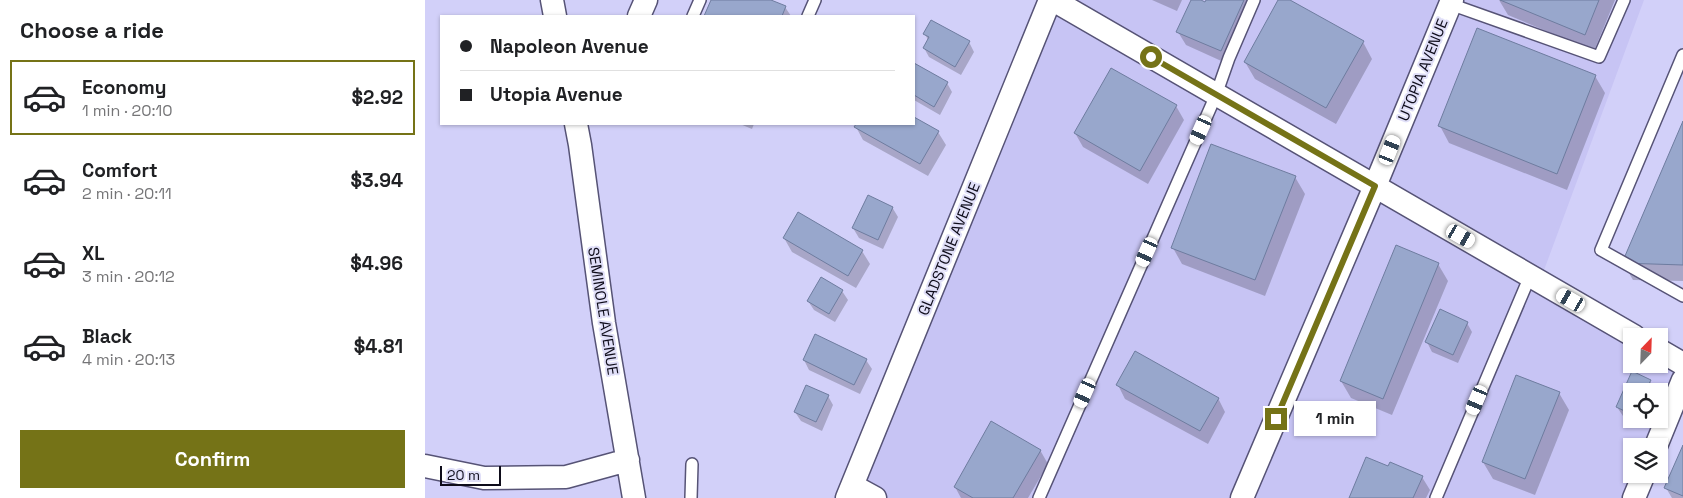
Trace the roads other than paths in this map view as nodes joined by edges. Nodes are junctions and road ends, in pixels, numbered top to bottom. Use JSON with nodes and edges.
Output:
{"nodes":[{"id":1,"x":551,"y":0,"type":"edge"},
{"id":2,"x":646,"y":0,"type":"edge"},
{"id":3,"x":699,"y":0,"type":"edge"},
{"id":4,"x":815,"y":0,"type":"edge"},
{"id":5,"x":1052,"y":0,"type":"edge"},
{"id":6,"x":1255,"y":0,"type":"edge"},
{"id":7,"x":1624,"y":0,"type":"edge"},
{"id":8,"x":1451,"y":2,"type":"edge"},
{"id":9,"x":555,"y":15,"type":"edge"},
{"id":10,"x":639,"y":15,"type":"edge"},
{"id":11,"x":693,"y":15,"type":"edge"},
{"id":12,"x":808,"y":15,"type":"edge"},
{"id":13,"x":1683,"y":55,"type":"edge"},
{"id":14,"x":1217,"y":95,"type":"junction"},
{"id":15,"x":589,"y":125,"type":"edge"},
{"id":16,"x":578,"y":134,"type":"edge"},
{"id":17,"x":1375,"y":186,"type":"junction"},
{"id":18,"x":1530,"y":276,"type":"junction"},
{"id":19,"x":1683,"y":296,"type":"edge"},
{"id":20,"x":1623,"y":330,"type":"edge"},
{"id":21,"x":1668,"y":355,"type":"edge"},
{"id":22,"x":1683,"y":364,"type":"edge"},
{"id":23,"x":1683,"y":380,"type":"edge"},
{"id":24,"x":1659,"y":438,"type":"edge"},
{"id":25,"x":628,"y":460,"type":"junction"},
{"id":26,"x":691,"y":464,"type":"dead end"},
{"id":27,"x":425,"y":466,"type":"edge"},
{"id":28,"x":1640,"y":483,"type":"edge"},
{"id":29,"x":850,"y":492,"type":"edge"},
{"id":30,"x":633,"y":498,"type":"edge"},
{"id":31,"x":691,"y":498,"type":"edge"},
{"id":32,"x":875,"y":498,"type":"edge"},
{"id":33,"x":1039,"y":498,"type":"edge"},
{"id":34,"x":1242,"y":498,"type":"edge"},
{"id":35,"x":1436,"y":498,"type":"edge"},
{"id":36,"x":1634,"y":498,"type":"edge"}],
"edges":[{"from":1,"to":9,"type":"street"},
{"from":2,"to":10,"type":"street"},
{"from":3,"to":11,"type":"lane"},
{"from":4,"to":12,"type":"lane"},
{"from":5,"to":14,"type":"street"},
{"from":5,"to":29,"type":"street","name":"GLADSTONE AVENUE"},
{"from":6,"to":14,"type":"lane"},
{"from":7,"to":8,"type":"lane"},
{"from":8,"to":17,"type":"street","name":"UTOPIA AVENUE"},
{"from":13,"to":19,"type":"lane"},
{"from":14,"to":17,"type":"street"},
{"from":14,"to":33,"type":"lane"},
{"from":15,"to":16,"type":"street"},
{"from":16,"to":25,"type":"street","name":"SEMINOLE AVENUE"},
{"from":17,"to":18,"type":"street"},
{"from":17,"to":34,"type":"street","name":"UTOPIA AVENUE"},
{"from":18,"to":20,"type":"street"},
{"from":18,"to":35,"type":"lane"},
{"from":21,"to":22,"type":"street"},
{"from":23,"to":24,"type":"street"},
{"from":25,"to":27,"type":"street"},
{"from":25,"to":30,"type":"street","name":"SEMINOLE AVENUE"},
{"from":26,"to":31,"type":"lane"},
{"from":28,"to":36,"type":"street"},
{"from":29,"to":32,"type":"street"}]}
